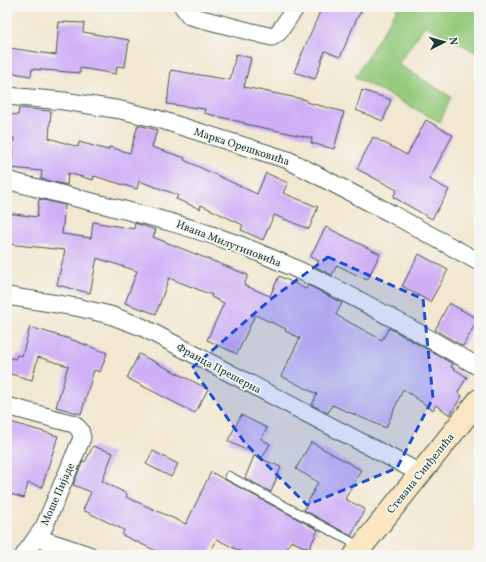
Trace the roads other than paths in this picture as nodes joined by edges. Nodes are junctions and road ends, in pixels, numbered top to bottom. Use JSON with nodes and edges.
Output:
{"nodes":[{"id":1,"x":183,"y":7,"type":"edge"},
{"id":2,"x":296,"y":7,"type":"edge"},
{"id":3,"x":7,"y":96,"type":"edge"},
{"id":4,"x":7,"y":180,"type":"edge"},
{"id":5,"x":479,"y":262,"type":"edge"},
{"id":6,"x":7,"y":296,"type":"edge"},
{"id":7,"x":479,"y":367,"type":"edge"},
{"id":8,"x":479,"y":400,"type":"edge"},
{"id":9,"x":7,"y":406,"type":"edge"},
{"id":10,"x":420,"y":472,"type":"junction"},
{"id":11,"x":229,"y":476,"type":"dead end"},
{"id":12,"x":38,"y":538,"type":"junction"},
{"id":13,"x":358,"y":551,"type":"edge"},
{"id":14,"x":24,"y":555,"type":"edge"},
{"id":15,"x":89,"y":555,"type":"edge"}],
"edges":[{"from":1,"to":2,"type":"street"},
{"from":3,"to":5,"type":"street","name":"Марка Орешковића"},
{"from":4,"to":7,"type":"street","name":"Ивана Милутиновића"},
{"from":6,"to":10,"type":"street","name":"Франца Прешерна"},
{"from":8,"to":10,"type":"street","name":"Стевана Синђелића"},
{"from":9,"to":12,"type":"street","name":"Моше Пијаде"},
{"from":10,"to":13,"type":"street","name":"Стевана Синђелића"},
{"from":11,"to":13,"type":"lane","name":"Стевана Синђелића"},
{"from":12,"to":14,"type":"street","name":"Моше Пијаде"},
{"from":12,"to":15,"type":"street"}]}
